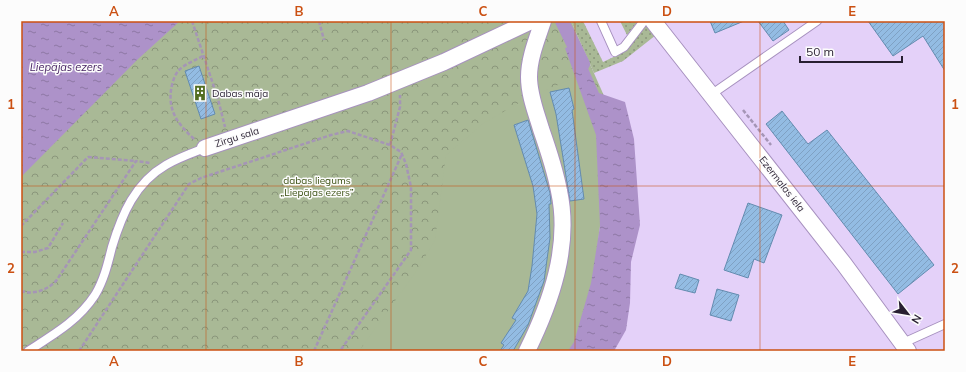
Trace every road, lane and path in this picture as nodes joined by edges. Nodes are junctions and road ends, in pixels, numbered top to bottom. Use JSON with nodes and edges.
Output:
{"nodes":[{"id":1,"x":192,"y":21,"type":"edge"},
{"id":2,"x":319,"y":21,"type":"edge"},
{"id":3,"x":531,"y":21,"type":"edge"},
{"id":4,"x":543,"y":21,"type":"edge"},
{"id":5,"x":601,"y":21,"type":"edge"},
{"id":6,"x":644,"y":21,"type":"edge"},
{"id":7,"x":653,"y":21,"type":"edge"},
{"id":8,"x":817,"y":21,"type":"edge"},
{"id":9,"x":324,"y":40,"type":"dead end"},
{"id":10,"x":204,"y":56,"type":"junction"},
{"id":11,"x":398,"y":81,"type":"junction"},
{"id":12,"x":712,"y":94,"type":"junction"},
{"id":13,"x":228,"y":140,"type":"junction"},
{"id":14,"x":390,"y":145,"type":"junction"},
{"id":15,"x":205,"y":148,"type":"junction"},
{"id":16,"x":402,"y":154,"type":"junction"},
{"id":17,"x":136,"y":161,"type":"junction"},
{"id":18,"x":166,"y":164,"type":"junction"},
{"id":19,"x":63,"y":223,"type":"dead end"},
{"id":20,"x":21,"y":226,"type":"edge"},
{"id":21,"x":21,"y":252,"type":"edge"},
{"id":22,"x":21,"y":291,"type":"edge"},
{"id":23,"x":945,"y":324,"type":"edge"},
{"id":24,"x":905,"y":347,"type":"edge"},
{"id":25,"x":28,"y":351,"type":"edge"},
{"id":26,"x":79,"y":351,"type":"edge"},
{"id":27,"x":314,"y":351,"type":"edge"},
{"id":28,"x":340,"y":351,"type":"edge"},
{"id":29,"x":527,"y":351,"type":"edge"}],
"edges":[{"from":1,"to":10,"type":"path"},
{"from":2,"to":9,"type":"path"},
{"from":3,"to":11,"type":"street","name":"Zirgu sala"},
{"from":4,"to":29,"type":"street"},
{"from":5,"to":6,"type":"lane"},
{"from":7,"to":12,"type":"street","name":"Ezermalas iela"},
{"from":8,"to":12,"type":"lane"},
{"from":10,"to":13,"type":"path"},
{"from":10,"to":15,"type":"path"},
{"from":11,"to":13,"type":"street","name":"Zirgu sala"},
{"from":11,"to":14,"type":"path"},
{"from":12,"to":24,"type":"street","name":"Ezermalas iela"},
{"from":13,"to":15,"type":"street","name":"Zirgu sala"},
{"from":14,"to":16,"type":"path"},
{"from":14,"to":26,"type":"path"},
{"from":15,"to":18,"type":"lane","name":"Zirgu sala"},
{"from":16,"to":27,"type":"path"},
{"from":16,"to":28,"type":"path"},
{"from":17,"to":18,"type":"path"},
{"from":17,"to":20,"type":"path"},
{"from":17,"to":22,"type":"path"},
{"from":18,"to":25,"type":"lane","name":"Zirgu sala"},
{"from":19,"to":21,"type":"path"},
{"from":23,"to":24,"type":"lane"}]}
